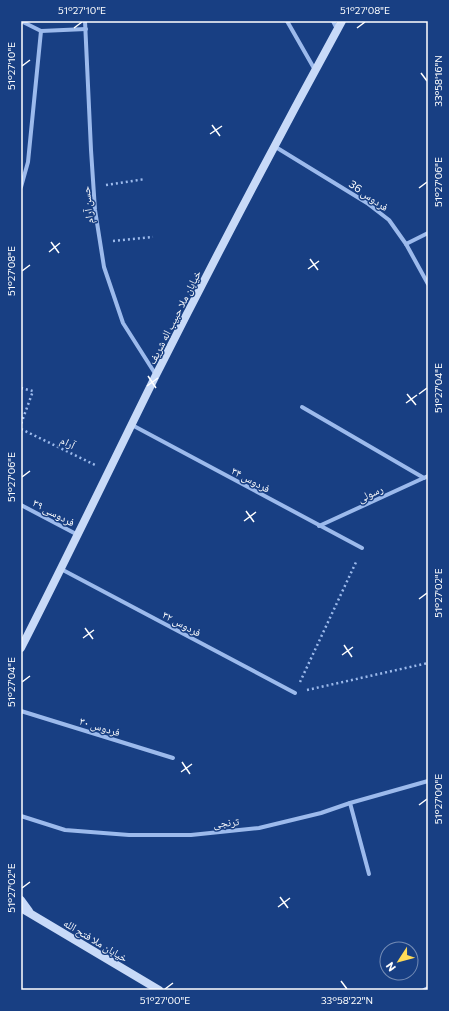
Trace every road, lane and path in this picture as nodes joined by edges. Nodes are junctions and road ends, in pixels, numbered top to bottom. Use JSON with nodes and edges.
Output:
{"nodes":[{"id":1,"x":21,"y":21,"type":"edge"},
{"id":2,"x":85,"y":21,"type":"edge"},
{"id":3,"x":287,"y":21,"type":"edge"},
{"id":4,"x":332,"y":21,"type":"edge"},
{"id":5,"x":342,"y":21,"type":"edge"},
{"id":6,"x":86,"y":29,"type":"junction"},
{"id":7,"x":337,"y":29,"type":"junction"},
{"id":8,"x":41,"y":31,"type":"junction"},
{"id":9,"x":315,"y":70,"type":"junction"},
{"id":10,"x":274,"y":146,"type":"junction"},
{"id":11,"x":145,"y":179,"type":"dead end"},
{"id":12,"x":21,"y":187,"type":"edge"},
{"id":13,"x":93,"y":187,"type":"junction"},
{"id":14,"x":428,"y":233,"type":"edge"},
{"id":15,"x":153,"y":237,"type":"dead end"},
{"id":16,"x":100,"y":242,"type":"junction"},
{"id":17,"x":406,"y":244,"type":"junction"},
{"id":18,"x":428,"y":284,"type":"edge"},
{"id":19,"x":156,"y":375,"type":"junction"},
{"id":20,"x":21,"y":388,"type":"edge"},
{"id":21,"x":302,"y":406,"type":"dead end"},
{"id":22,"x":21,"y":424,"type":"edge"},
{"id":23,"x":132,"y":425,"type":"junction"},
{"id":24,"x":21,"y":429,"type":"edge"},
{"id":25,"x":108,"y":471,"type":"junction"},
{"id":26,"x":426,"y":477,"type":"edge"},
{"id":27,"x":21,"y":505,"type":"edge"},
{"id":28,"x":319,"y":526,"type":"junction"},
{"id":29,"x":78,"y":535,"type":"junction"},
{"id":30,"x":362,"y":548,"type":"joint"},
{"id":31,"x":61,"y":569,"type":"junction"},
{"id":32,"x":21,"y":648,"type":"edge"},
{"id":33,"x":428,"y":663,"type":"edge"},
{"id":34,"x":295,"y":693,"type":"junction"},
{"id":35,"x":21,"y":711,"type":"edge"},
{"id":36,"x":173,"y":758,"type":"dead end"},
{"id":37,"x":428,"y":781,"type":"edge"},
{"id":38,"x":350,"y":803,"type":"junction"},
{"id":39,"x":21,"y":816,"type":"edge"},
{"id":40,"x":369,"y":874,"type":"dead end"},
{"id":41,"x":21,"y":900,"type":"edge"},
{"id":42,"x":21,"y":908,"type":"edge"},
{"id":43,"x":21,"y":913,"type":"edge"},
{"id":44,"x":30,"y":913,"type":"junction"},
{"id":45,"x":428,"y":988,"type":"edge"},
{"id":46,"x":159,"y":990,"type":"edge"},
{"id":47,"x":424,"y":990,"type":"edge"}],
"edges":[{"from":1,"to":8,"type":"street"},
{"from":2,"to":6,"type":"street","name":"حسن آرام"},
{"from":3,"to":9,"type":"street"},
{"from":4,"to":7,"type":"street"},
{"from":5,"to":7,"type":"main road","name":"خیابان ملا حبیب اله شریف"},
{"from":6,"to":8,"type":"street"},
{"from":6,"to":13,"type":"street","name":"حسن آرام"},
{"from":7,"to":9,"type":"main road","name":"خیابان ملا حبیب اله شریف"},
{"from":8,"to":12,"type":"street"},
{"from":9,"to":10,"type":"main road","name":"خیابان ملا حبیب اله شریف"},
{"from":10,"to":17,"type":"street","name":"فردوس 36"},
{"from":10,"to":19,"type":"main road","name":"خیابان ملا حبیب اله شریف"},
{"from":11,"to":13,"type":"path"},
{"from":13,"to":16,"type":"street","name":"حسن آرام"},
{"from":14,"to":17,"type":"street"},
{"from":15,"to":16,"type":"path"},
{"from":16,"to":19,"type":"street","name":"حسن آرام"},
{"from":17,"to":18,"type":"street","name":"فردوس 36"},
{"from":19,"to":23,"type":"main road","name":"خیابان ملا حبیب اله شریف"},
{"from":20,"to":22,"type":"path"},
{"from":21,"to":26,"type":"street"},
{"from":23,"to":25,"type":"main road","name":"خیابان ملا حبیب اله شریف"},
{"from":23,"to":28,"type":"street","name":"فردوس ۳۴"},
{"from":24,"to":25,"type":"path","name":"آرام"},
{"from":25,"to":29,"type":"main road","name":"خیابان ملا حبیب اله شریف"},
{"from":26,"to":28,"type":"street","name":"رسولی"},
{"from":27,"to":29,"type":"street","name":"فردوسی ۳۹"},
{"from":28,"to":30,"type":"street","name":"فردوس ۳۴"},
{"from":29,"to":31,"type":"main road","name":"خیابان ملا حبیب اله شریف"},
{"from":30,"to":34,"type":"path"},
{"from":31,"to":32,"type":"main road","name":"خیابان ملا حبیب اله شریف"},
{"from":31,"to":34,"type":"street","name":"فردوس ۳۲"},
{"from":33,"to":34,"type":"path"},
{"from":35,"to":36,"type":"street","name":"فردوس ۳۰"},
{"from":37,"to":38,"type":"street","name":"ترنجی"},
{"from":38,"to":39,"type":"street","name":"ترنجی"},
{"from":38,"to":40,"type":"street"},
{"from":41,"to":44,"type":"main road"},
{"from":42,"to":44,"type":"main road","name":"خیابان ملا فتح الله"},
{"from":43,"to":44,"type":"main road"},
{"from":44,"to":46,"type":"main road","name":"خیابان ملا فتح الله"},
{"from":45,"to":47,"type":"street"}]}
